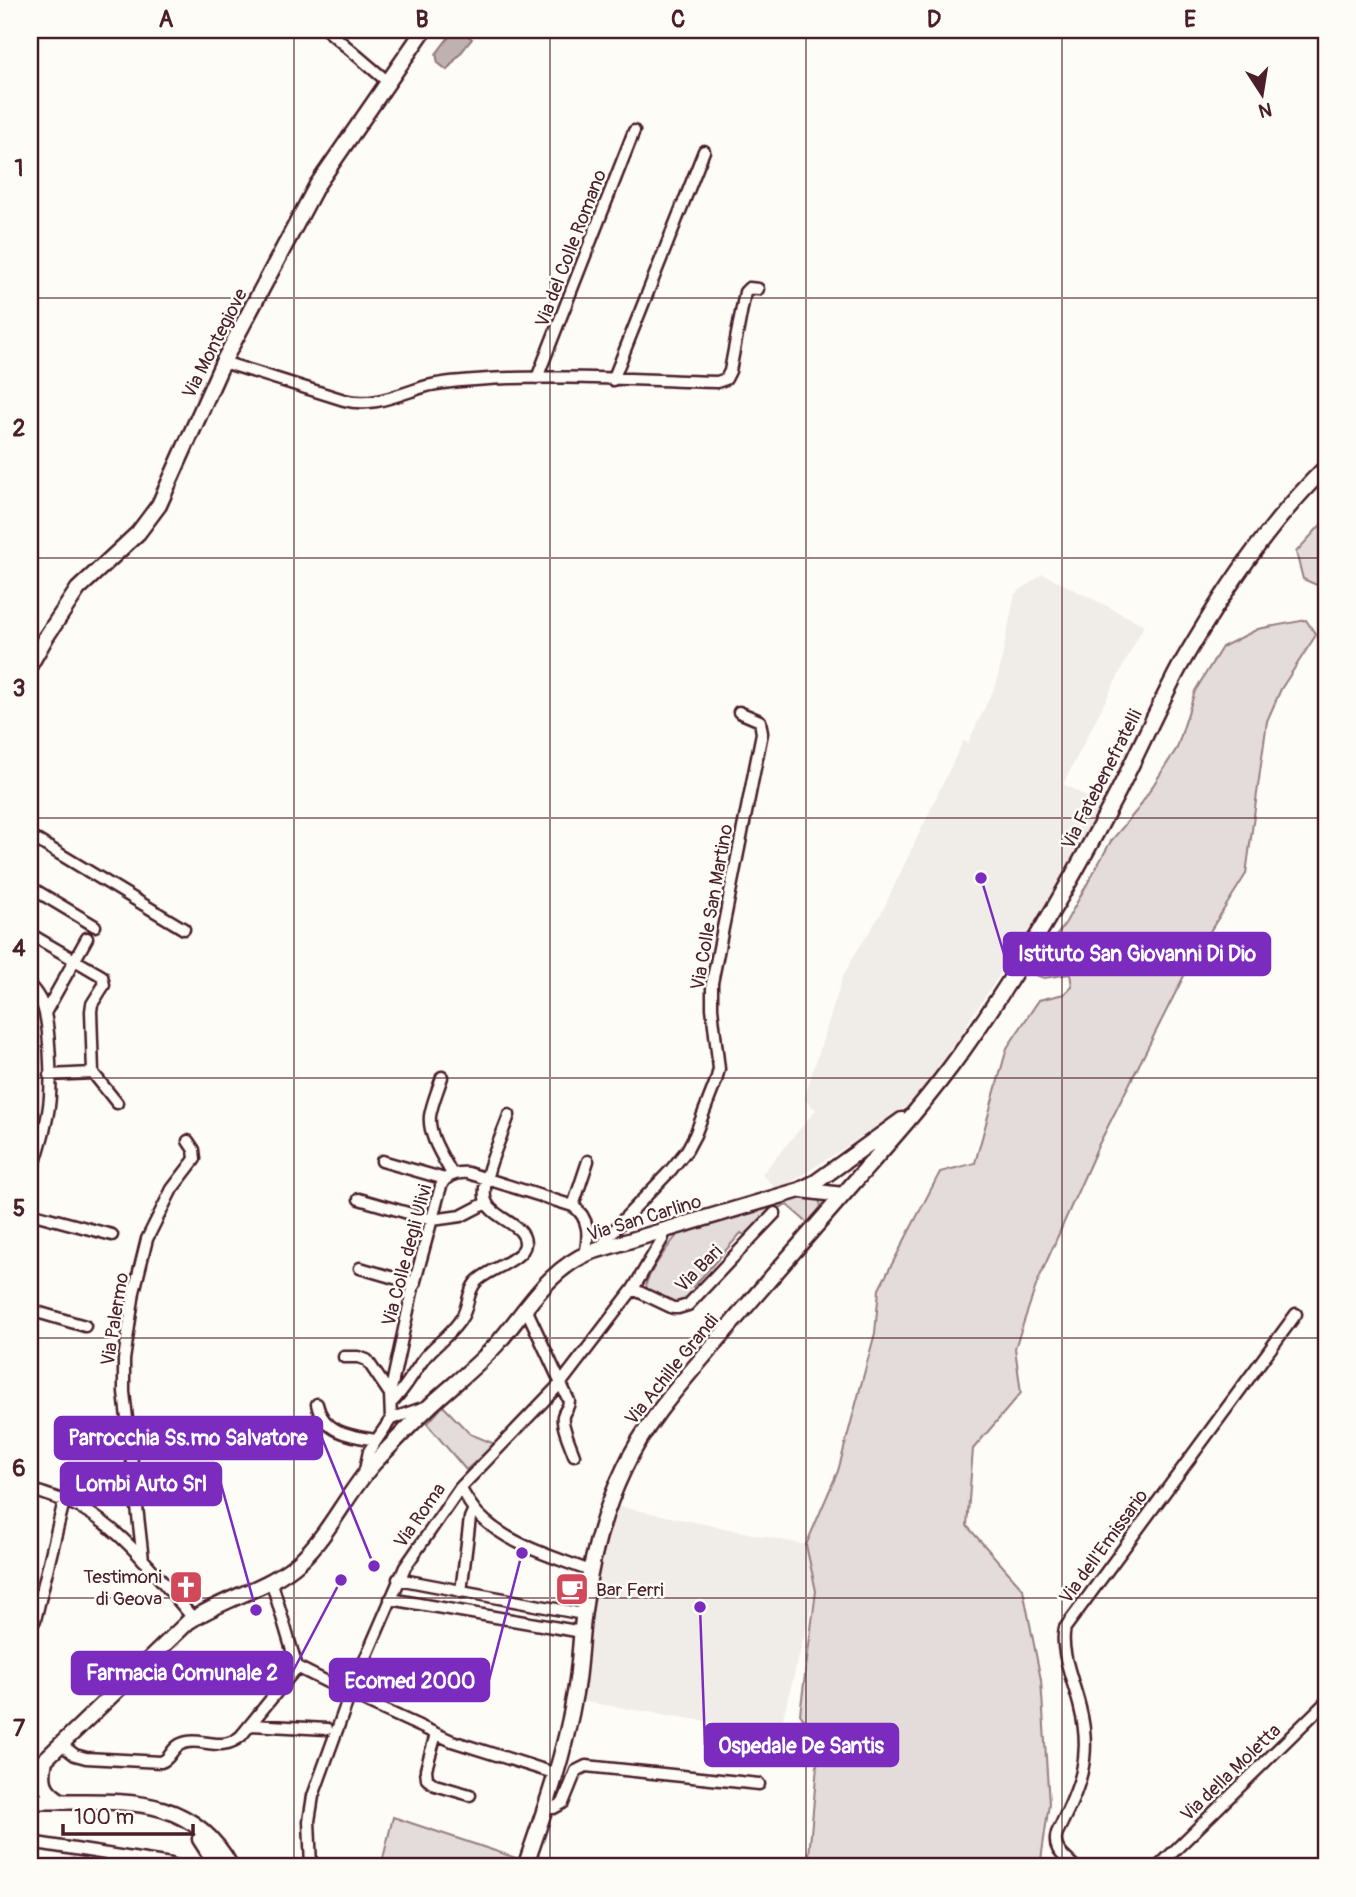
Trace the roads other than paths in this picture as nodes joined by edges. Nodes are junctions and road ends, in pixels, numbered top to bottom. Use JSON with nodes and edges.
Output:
{"nodes":[{"id":1,"x":327,"y":30,"type":"edge"},
{"id":2,"x":424,"y":30,"type":"edge"},
{"id":3,"x":388,"y":82,"type":"junction"},
{"id":4,"x":634,"y":131,"type":"dead end"},
{"id":5,"x":704,"y":151,"type":"dead end"},
{"id":6,"x":758,"y":289,"type":"dead end"},
{"id":7,"x":223,"y":362,"type":"junction"},
{"id":8,"x":537,"y":378,"type":"junction"},
{"id":9,"x":613,"y":380,"type":"junction"},
{"id":10,"x":1326,"y":467,"type":"edge"},
{"id":11,"x":30,"y":665,"type":"edge"},
{"id":12,"x":739,"y":712,"type":"dead end"},
{"id":13,"x":30,"y":835,"type":"edge"},
{"id":14,"x":30,"y":887,"type":"edge"},
{"id":15,"x":95,"y":926,"type":"dead end"},
{"id":16,"x":184,"y":929,"type":"dead end"},
{"id":17,"x":30,"y":934,"type":"edge"},
{"id":18,"x":87,"y":938,"type":"dead end"},
{"id":19,"x":75,"y":960,"type":"junction"},
{"id":20,"x":30,"y":986,"type":"edge"},
{"id":21,"x":45,"y":1013,"type":"junction"},
{"id":22,"x":93,"y":1073,"type":"junction"},
{"id":23,"x":49,"y":1074,"type":"junction"},
{"id":24,"x":442,"y":1077,"type":"dead end"},
{"id":25,"x":117,"y":1103,"type":"dead end"},
{"id":26,"x":915,"y":1112,"type":"junction"},
{"id":27,"x":509,"y":1115,"type":"dead end"},
{"id":28,"x":188,"y":1141,"type":"dead end"},
{"id":29,"x":849,"y":1158,"type":"junction"},
{"id":30,"x":382,"y":1160,"type":"dead end"},
{"id":31,"x":588,"y":1161,"type":"dead end"},
{"id":32,"x":449,"y":1176,"type":"junction"},
{"id":33,"x":486,"y":1178,"type":"junction"},
{"id":34,"x":30,"y":1179,"type":"edge"},
{"id":35,"x":856,"y":1180,"type":"junction"},
{"id":36,"x":811,"y":1187,"type":"junction"},
{"id":37,"x":844,"y":1195,"type":"junction"},
{"id":38,"x":359,"y":1199,"type":"dead end"},
{"id":39,"x":486,"y":1203,"type":"junction"},
{"id":40,"x":573,"y":1206,"type":"junction"},
{"id":41,"x":30,"y":1213,"type":"edge"},
{"id":42,"x":775,"y":1213,"type":"dead end"},
{"id":43,"x":826,"y":1215,"type":"junction"},
{"id":44,"x":432,"y":1220,"type":"junction"},
{"id":45,"x":112,"y":1235,"type":"dead end"},
{"id":46,"x":663,"y":1238,"type":"dead end"},
{"id":47,"x":591,"y":1253,"type":"junction"},
{"id":48,"x":360,"y":1268,"type":"dead end"},
{"id":49,"x":415,"y":1284,"type":"junction"},
{"id":50,"x":633,"y":1289,"type":"junction"},
{"id":51,"x":30,"y":1310,"type":"edge"},
{"id":52,"x":1296,"y":1314,"type":"dead end"},
{"id":53,"x":529,"y":1315,"type":"dead end"},
{"id":54,"x":85,"y":1326,"type":"dead end"},
{"id":55,"x":344,"y":1357,"type":"dead end"},
{"id":56,"x":561,"y":1383,"type":"junction"},
{"id":57,"x":390,"y":1399,"type":"junction"},
{"id":58,"x":317,"y":1404,"type":"dead end"},
{"id":59,"x":432,"y":1404,"type":"junction"},
{"id":60,"x":391,"y":1419,"type":"junction"},
{"id":61,"x":376,"y":1440,"type":"junction"},
{"id":62,"x":574,"y":1455,"type":"dead end"},
{"id":63,"x":364,"y":1475,"type":"junction"},
{"id":64,"x":460,"y":1488,"type":"junction"},
{"id":65,"x":30,"y":1489,"type":"edge"},
{"id":66,"x":64,"y":1501,"type":"junction"},
{"id":67,"x":474,"y":1509,"type":"junction"},
{"id":68,"x":143,"y":1560,"type":"junction"},
{"id":69,"x":590,"y":1571,"type":"junction"},
{"id":70,"x":398,"y":1579,"type":"junction"},
{"id":71,"x":271,"y":1580,"type":"junction"},
{"id":72,"x":461,"y":1592,"type":"junction"},
{"id":73,"x":390,"y":1599,"type":"junction"},
{"id":74,"x":583,"y":1614,"type":"junction"},
{"id":75,"x":193,"y":1618,"type":"junction"},
{"id":76,"x":30,"y":1628,"type":"edge"},
{"id":77,"x":582,"y":1632,"type":"junction"},
{"id":78,"x":298,"y":1667,"type":"junction"},
{"id":79,"x":350,"y":1694,"type":"junction"},
{"id":80,"x":1326,"y":1702,"type":"edge"},
{"id":81,"x":251,"y":1725,"type":"junction"},
{"id":82,"x":327,"y":1728,"type":"dead end"},
{"id":83,"x":436,"y":1734,"type":"junction"},
{"id":84,"x":67,"y":1749,"type":"junction"},
{"id":85,"x":45,"y":1760,"type":"junction"},
{"id":86,"x":30,"y":1774,"type":"edge"},
{"id":87,"x":556,"y":1774,"type":"junction"},
{"id":88,"x":759,"y":1784,"type":"dead end"},
{"id":89,"x":470,"y":1795,"type":"dead end"},
{"id":90,"x":30,"y":1801,"type":"edge"},
{"id":91,"x":61,"y":1801,"type":"junction"},
{"id":92,"x":546,"y":1808,"type":"junction"},
{"id":93,"x":30,"y":1811,"type":"edge"},
{"id":94,"x":30,"y":1842,"type":"edge"},
{"id":95,"x":111,"y":1854,"type":"junction"},
{"id":96,"x":107,"y":1867,"type":"edge"},
{"id":97,"x":179,"y":1867,"type":"edge"},
{"id":98,"x":218,"y":1867,"type":"edge"},
{"id":99,"x":231,"y":1867,"type":"edge"},
{"id":100,"x":311,"y":1867,"type":"edge"},
{"id":101,"x":525,"y":1867,"type":"edge"},
{"id":102,"x":1075,"y":1867,"type":"edge"},
{"id":103,"x":1158,"y":1867,"type":"edge"}],
"edges":[{"from":1,"to":3,"type":"street"},
{"from":2,"to":3,"type":"street","name":"Via Montegiove"},
{"from":3,"to":7,"type":"street","name":"Via Montegiove"},
{"from":4,"to":8,"type":"street","name":"Via del Colle Romano"},
{"from":5,"to":9,"type":"street"},
{"from":6,"to":9,"type":"street"},
{"from":7,"to":8,"type":"street"},
{"from":7,"to":11,"type":"street","name":"Via Montegiove"},
{"from":8,"to":9,"type":"street"},
{"from":10,"to":26,"type":"street","name":"Via Fatebenefratelli"},
{"from":12,"to":47,"type":"street","name":"Via Colle San Martino"},
{"from":13,"to":16,"type":"street"},
{"from":14,"to":15,"type":"street"},
{"from":17,"to":19,"type":"street"},
{"from":18,"to":19,"type":"street"},
{"from":19,"to":21,"type":"street"},
{"from":19,"to":22,"type":"street"},
{"from":20,"to":21,"type":"street"},
{"from":21,"to":23,"type":"street"},
{"from":22,"to":23,"type":"street"},
{"from":22,"to":25,"type":"street"},
{"from":23,"to":34,"type":"street"},
{"from":24,"to":32,"type":"street"},
{"from":26,"to":29,"type":"street","name":"Via San Carlino"},
{"from":26,"to":35,"type":"street","name":"Via Achille Grandi"},
{"from":27,"to":33,"type":"street"},
{"from":28,"to":68,"type":"street","name":"Via Palermo"},
{"from":29,"to":35,"type":"street"},
{"from":29,"to":36,"type":"street","name":"Via San Carlino"},
{"from":30,"to":32,"type":"street"},
{"from":31,"to":40,"type":"street"},
{"from":32,"to":33,"type":"street","name":"Via Colle degli Ulivi"},
{"from":32,"to":44,"type":"street","name":"Via Colle degli Ulivi"},
{"from":33,"to":39,"type":"street"},
{"from":33,"to":40,"type":"street","name":"Via Colle degli Ulivi"},
{"from":35,"to":37,"type":"street","name":"Via Achille Grandi"},
{"from":36,"to":37,"type":"street"},
{"from":36,"to":43,"type":"street"},
{"from":36,"to":47,"type":"street","name":"Via San Carlino"},
{"from":37,"to":43,"type":"street","name":"Via Achille Grandi"},
{"from":38,"to":44,"type":"street"},
{"from":39,"to":44,"type":"street"},
{"from":39,"to":57,"type":"street"},
{"from":40,"to":47,"type":"street"},
{"from":41,"to":45,"type":"street"},
{"from":42,"to":50,"type":"street","name":"Via Bari"},
{"from":43,"to":69,"type":"street","name":"Via Achille Grandi"},
{"from":44,"to":49,"type":"street","name":"Via Colle degli Ulivi"},
{"from":46,"to":50,"type":"street","name":"Via Roma"},
{"from":47,"to":59,"type":"street","name":"Via San Carlino"},
{"from":48,"to":49,"type":"street"},
{"from":49,"to":57,"type":"street","name":"Via Colle degli Ulivi"},
{"from":50,"to":56,"type":"street","name":"Via Roma"},
{"from":51,"to":54,"type":"street"},
{"from":52,"to":102,"type":"street","name":"Via dell'Emissario"},
{"from":53,"to":56,"type":"street"},
{"from":55,"to":57,"type":"street"},
{"from":56,"to":62,"type":"street"},
{"from":56,"to":64,"type":"street","name":"Via Roma"},
{"from":57,"to":60,"type":"street"},
{"from":58,"to":61,"type":"street"},
{"from":59,"to":60,"type":"street","name":"Via San Carlino"},
{"from":59,"to":63,"type":"street","name":"Via San Carlino"},
{"from":60,"to":61,"type":"street","name":"Via San Carlino"},
{"from":61,"to":63,"type":"street","name":"Via San Carlino"},
{"from":63,"to":71,"type":"street","name":"Via San Carlino"},
{"from":64,"to":67,"type":"street"},
{"from":64,"to":70,"type":"street","name":"Via Roma"},
{"from":65,"to":66,"type":"street"},
{"from":66,"to":68,"type":"street"},
{"from":66,"to":76,"type":"street"},
{"from":67,"to":69,"type":"street"},
{"from":67,"to":72,"type":"street"},
{"from":68,"to":75,"type":"street"},
{"from":69,"to":74,"type":"street","name":"Via Achille Grandi"},
{"from":70,"to":72,"type":"street"},
{"from":70,"to":73,"type":"street","name":"Via Roma"},
{"from":71,"to":75,"type":"street","name":"Via San Carlino"},
{"from":71,"to":78,"type":"street"},
{"from":72,"to":74,"type":"street"},
{"from":73,"to":77,"type":"street"},
{"from":73,"to":79,"type":"street","name":"Via Roma"},
{"from":74,"to":77,"type":"street","name":"Via Achille Grandi"},
{"from":75,"to":84,"type":"street","name":"Via San Carlino"},
{"from":77,"to":87,"type":"street","name":"Via Achille Grandi"},
{"from":78,"to":79,"type":"street"},
{"from":78,"to":81,"type":"street"},
{"from":79,"to":83,"type":"street"},
{"from":79,"to":100,"type":"street","name":"Via Roma"},
{"from":80,"to":103,"type":"street","name":"Via della Moletta"},
{"from":81,"to":82,"type":"street"},
{"from":81,"to":84,"type":"street"},
{"from":83,"to":87,"type":"street"},
{"from":83,"to":89,"type":"street"},
{"from":84,"to":85,"type":"street","name":"Via San Carlino"},
{"from":85,"to":86,"type":"street","name":"Via San Carlino"},
{"from":85,"to":91,"type":"street"},
{"from":87,"to":92,"type":"street","name":"Via Achille Grandi"},
{"from":88,"to":92,"type":"street"},
{"from":90,"to":91,"type":"street"},
{"from":91,"to":99,"type":"street"},
{"from":92,"to":101,"type":"street","name":"Via Achille Grandi"},
{"from":93,"to":98,"type":"street"},
{"from":94,"to":95,"type":"street"},
{"from":95,"to":96,"type":"street"},
{"from":95,"to":97,"type":"street"}]}
